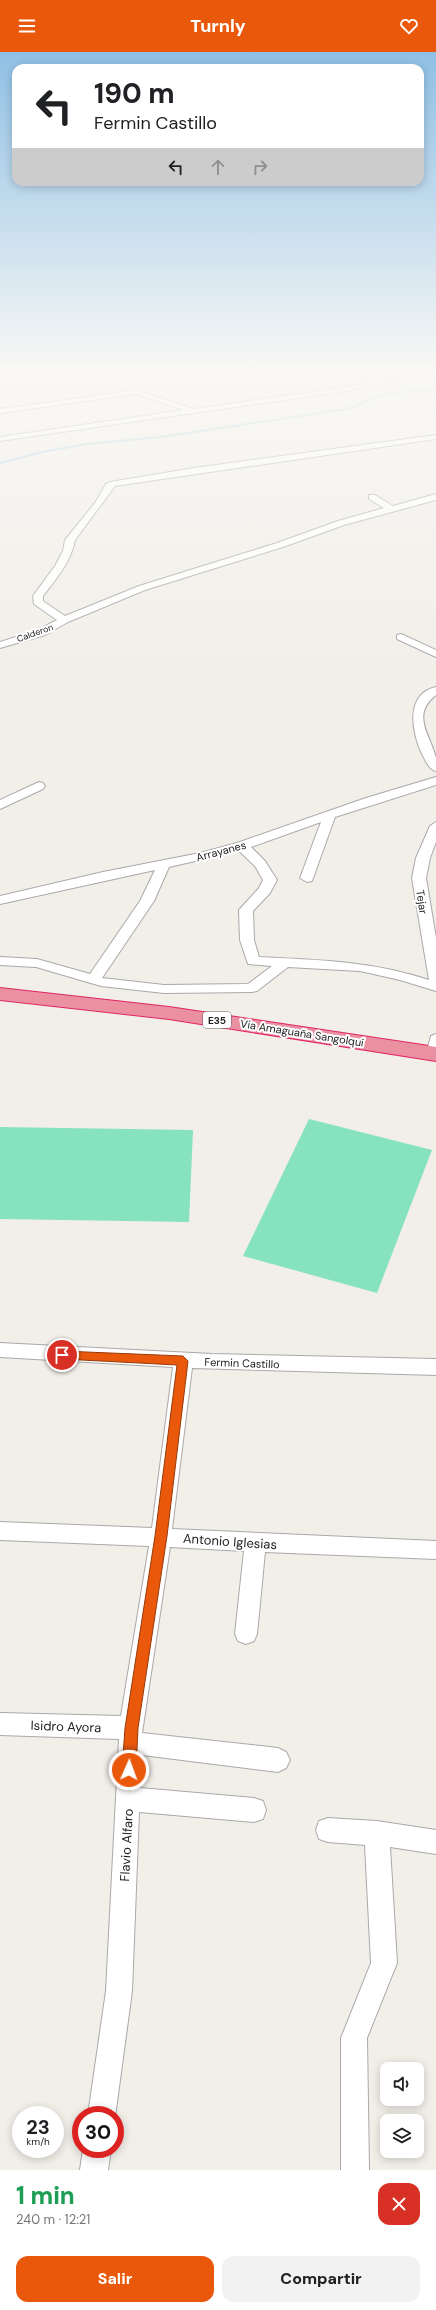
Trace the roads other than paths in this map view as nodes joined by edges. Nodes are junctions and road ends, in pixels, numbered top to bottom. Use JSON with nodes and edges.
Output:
{"nodes":[{"id":1,"x":221,"y":467,"type":"edge"},
{"id":2,"x":372,"y":497,"type":"dead end"},
{"id":3,"x":436,"y":497,"type":"edge"},
{"id":4,"x":390,"y":508,"type":"junction"},
{"id":5,"x":64,"y":620,"type":"junction"},
{"id":6,"x":401,"y":636,"type":"dead end"},
{"id":7,"x":0,"y":646,"type":"edge"},
{"id":8,"x":436,"y":654,"type":"edge"},
{"id":9,"x":436,"y":690,"type":"edge"},
{"id":10,"x":436,"y":767,"type":"edge"},
{"id":11,"x":436,"y":781,"type":"edge"},
{"id":12,"x":39,"y":786,"type":"dead end"},
{"id":13,"x":0,"y":805,"type":"edge"},
{"id":14,"x":330,"y":815,"type":"junction"},
{"id":15,"x":436,"y":826,"type":"edge"},
{"id":16,"x":242,"y":846,"type":"junction"},
{"id":17,"x":162,"y":866,"type":"junction"},
{"id":18,"x":307,"y":878,"type":"dead end"},
{"id":19,"x":0,"y":900,"type":"edge"},
{"id":20,"x":0,"y":961,"type":"edge"},
{"id":21,"x":285,"y":963,"type":"junction"},
{"id":22,"x":436,"y":979,"type":"edge"},
{"id":23,"x":93,"y":980,"type":"junction"},
{"id":24,"x":436,"y":987,"type":"edge"},
{"id":25,"x":0,"y":994,"type":"edge"},
{"id":26,"x":435,"y":1049,"type":"edge"},
{"id":27,"x":1,"y":1351,"type":"edge"},
{"id":28,"x":183,"y":1361,"type":"junction"},
{"id":29,"x":436,"y":1368,"type":"edge"},
{"id":30,"x":0,"y":1531,"type":"edge"},
{"id":31,"x":161,"y":1536,"type":"junction"},
{"id":32,"x":255,"y":1544,"type":"junction"},
{"id":33,"x":436,"y":1550,"type":"edge"},
{"id":34,"x":246,"y":1634,"type":"dead end"},
{"id":35,"x":0,"y":1724,"type":"edge"},
{"id":36,"x":131,"y":1734,"type":"junction"},
{"id":37,"x":278,"y":1760,"type":"dead end"},
{"id":38,"x":128,"y":1799,"type":"junction"},
{"id":39,"x":254,"y":1810,"type":"dead end"},
{"id":40,"x":328,"y":1830,"type":"dead end"},
{"id":41,"x":377,"y":1834,"type":"junction"},
{"id":42,"x":436,"y":1842,"type":"edge"},
{"id":43,"x":103,"y":2106,"type":"edge"},
{"id":44,"x":96,"y":2158,"type":"edge"},
{"id":45,"x":94,"y":2170,"type":"edge"},
{"id":46,"x":355,"y":2170,"type":"edge"}],
"edges":[{"from":1,"to":5,"type":"street","name":"Calderon"},
{"from":2,"to":4,"type":"street"},
{"from":3,"to":4,"type":"street"},
{"from":4,"to":5,"type":"street"},
{"from":5,"to":7,"type":"street","name":"Calderon"},
{"from":6,"to":8,"type":"street"},
{"from":9,"to":10,"type":"street"},
{"from":11,"to":14,"type":"street","name":"Arrayanes"},
{"from":12,"to":13,"type":"street"},
{"from":14,"to":16,"type":"street","name":"Arrayanes"},
{"from":14,"to":18,"type":"street"},
{"from":15,"to":22,"type":"street","name":"Tejar"},
{"from":16,"to":17,"type":"street","name":"Arrayanes"},
{"from":16,"to":21,"type":"street"},
{"from":17,"to":19,"type":"street","name":"Arrayanes"},
{"from":17,"to":23,"type":"street"},
{"from":20,"to":23,"type":"street"},
{"from":21,"to":23,"type":"street"},
{"from":21,"to":24,"type":"street"},
{"from":25,"to":26,"type":"highway","name":"Via Amaguaña Sangolquí","number":"E35"},
{"from":27,"to":28,"type":"street","name":"Fermin Castillo"},
{"from":28,"to":29,"type":"street","name":"Fermin Castillo"},
{"from":28,"to":31,"type":"street","name":"Flavio Alfaro"},
{"from":30,"to":31,"type":"street","name":"Antonio Iglesias"},
{"from":31,"to":32,"type":"street","name":"Antonio Iglesias"},
{"from":31,"to":36,"type":"street","name":"Flavio Alfaro"},
{"from":32,"to":33,"type":"street","name":"Antonio Iglesias"},
{"from":32,"to":34,"type":"street"},
{"from":35,"to":36,"type":"street","name":"Isidro Ayora"},
{"from":36,"to":37,"type":"street","name":"Isidro Ayora"},
{"from":36,"to":38,"type":"street","name":"Flavio Alfaro"},
{"from":38,"to":39,"type":"street"},
{"from":38,"to":43,"type":"street","name":"Flavio Alfaro"},
{"from":40,"to":41,"type":"street"},
{"from":41,"to":42,"type":"street"},
{"from":41,"to":46,"type":"street"},
{"from":44,"to":45,"type":"street"}]}
